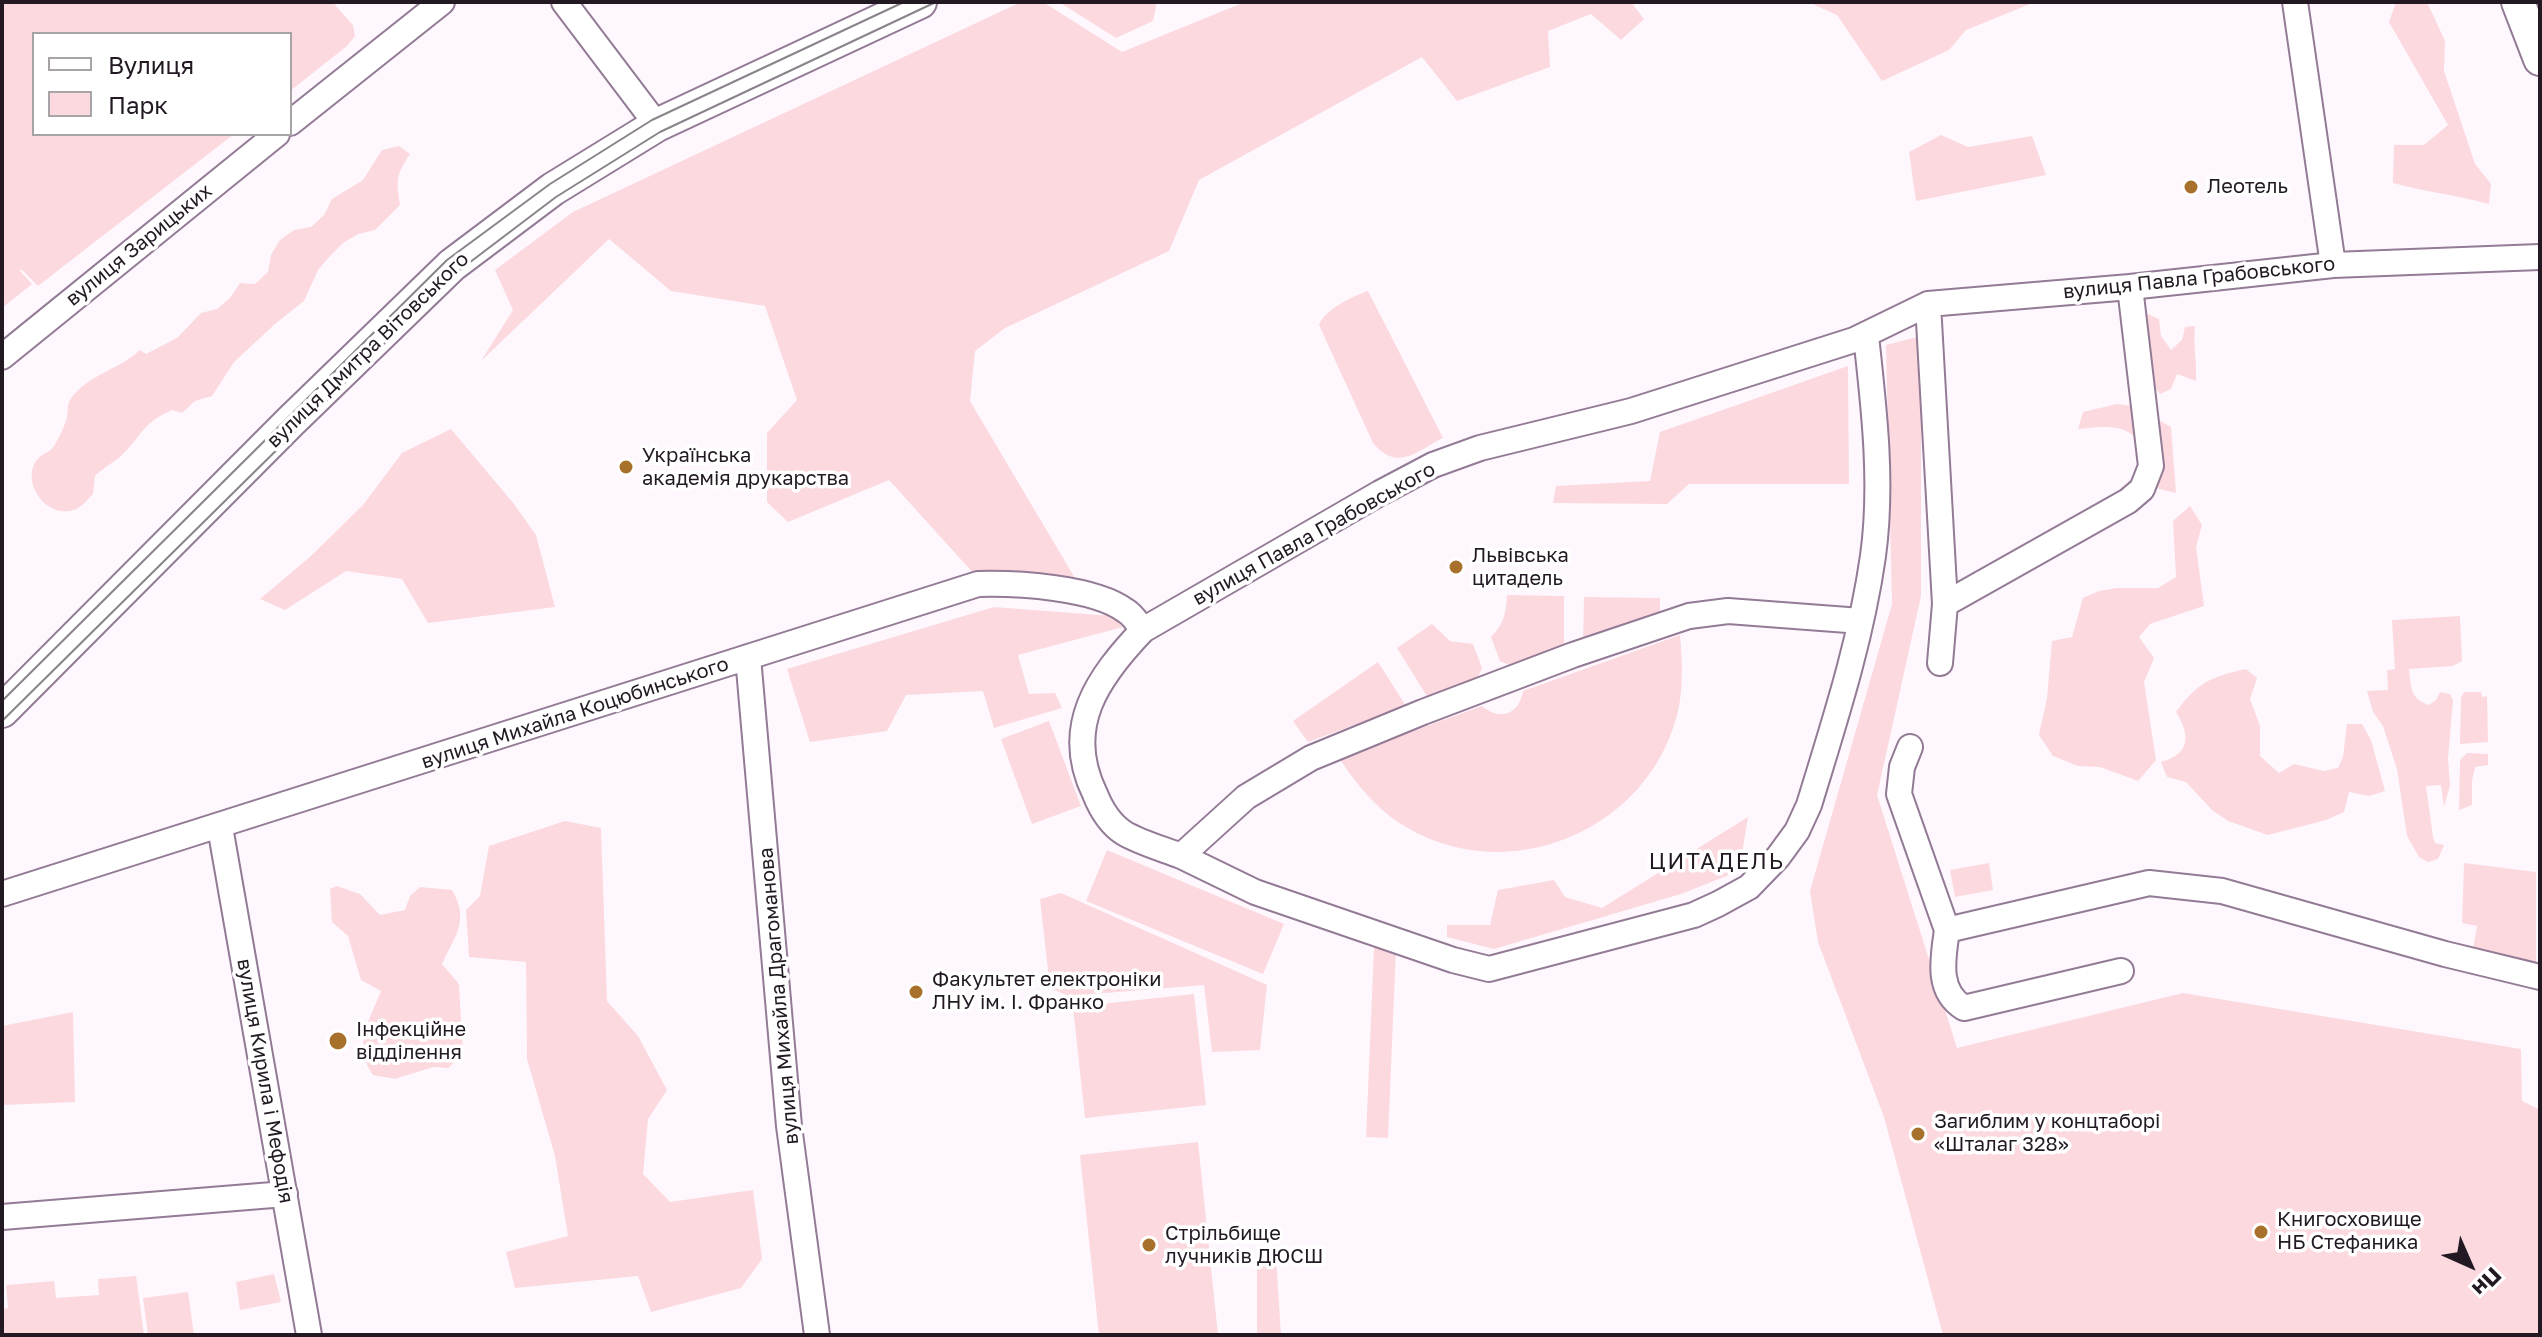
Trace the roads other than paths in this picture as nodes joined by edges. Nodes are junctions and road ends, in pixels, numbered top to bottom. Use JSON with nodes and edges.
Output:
{"nodes":[{"id":1,"x":442,"y":2,"type":"edge"},
{"id":2,"x":564,"y":2,"type":"edge"},
{"id":3,"x":920,"y":2,"type":"edge"},
{"id":4,"x":2295,"y":2,"type":"edge"},
{"id":5,"x":2518,"y":2,"type":"edge"},
{"id":6,"x":2540,"y":59,"type":"edge"},
{"id":7,"x":292,"y":121,"type":"edge"},
{"id":8,"x":657,"y":125,"type":"junction"},
{"id":9,"x":275,"y":136,"type":"edge"},
{"id":10,"x":2540,"y":257,"type":"edge"},
{"id":11,"x":2333,"y":265,"type":"junction"},
{"id":12,"x":2130,"y":287,"type":"junction"},
{"id":13,"x":1928,"y":304,"type":"junction"},
{"id":14,"x":1866,"y":336,"type":"junction"},
{"id":15,"x":2,"y":357,"type":"edge"},
{"id":16,"x":1945,"y":604,"type":"junction"},
{"id":17,"x":1861,"y":621,"type":"junction"},
{"id":18,"x":1143,"y":630,"type":"junction"},
{"id":19,"x":748,"y":657,"type":"junction"},
{"id":20,"x":1940,"y":663,"type":"dead end"},
{"id":21,"x":2,"y":711,"type":"edge"},
{"id":22,"x":1910,"y":747,"type":"dead end"},
{"id":23,"x":220,"y":827,"type":"junction"},
{"id":24,"x":1181,"y":856,"type":"junction"},
{"id":25,"x":2,"y":894,"type":"edge"},
{"id":26,"x":1947,"y":930,"type":"junction"},
{"id":27,"x":2121,"y":971,"type":"dead end"},
{"id":28,"x":2540,"y":977,"type":"edge"},
{"id":29,"x":285,"y":1194,"type":"junction"},
{"id":30,"x":2,"y":1217,"type":"edge"},
{"id":31,"x":309,"y":1335,"type":"edge"},
{"id":32,"x":817,"y":1335,"type":"edge"}],
"edges":[{"from":1,"to":7,"type":"street"},
{"from":2,"to":8,"type":"street"},
{"from":3,"to":8,"type":"main road","name":"вулиця Дмитра Вітовського"},
{"from":4,"to":11,"type":"street"},
{"from":5,"to":6,"type":"main road"},
{"from":8,"to":21,"type":"main road","name":"вулиця Дмитра Вітовського"},
{"from":9,"to":15,"type":"street","name":"вулиця Зарицьких"},
{"from":10,"to":11,"type":"street","name":"вулиця Павла Грабовського"},
{"from":11,"to":12,"type":"street","name":"вулиця Павла Грабовського"},
{"from":12,"to":13,"type":"street","name":"вулиця Павла Грабовського"},
{"from":12,"to":16,"type":"street"},
{"from":13,"to":14,"type":"street","name":"вулиця Павла Грабовського"},
{"from":13,"to":16,"type":"street"},
{"from":14,"to":17,"type":"street","name":"вулиця Павла Грабовського"},
{"from":14,"to":18,"type":"street","name":"вулиця Павла Грабовського"},
{"from":16,"to":20,"type":"street"},
{"from":17,"to":24,"type":"street"},
{"from":17,"to":24,"type":"street","name":"вулиця Павла Грабовського"},
{"from":18,"to":19,"type":"street","name":"вулиця Михайла Коцюбинського"},
{"from":18,"to":24,"type":"street","name":"вулиця Павла Грабовського"},
{"from":19,"to":23,"type":"street","name":"вулиця Михайла Коцюбинського"},
{"from":19,"to":32,"type":"street","name":"вулиця Михайла Драгоманова"},
{"from":22,"to":26,"type":"street"},
{"from":23,"to":25,"type":"street","name":"вулиця Михайла Коцюбинського"},
{"from":23,"to":29,"type":"street","name":"вулиця Кирила і Мефодія"},
{"from":26,"to":27,"type":"street"},
{"from":26,"to":28,"type":"street"},
{"from":29,"to":30,"type":"street"},
{"from":29,"to":31,"type":"street","name":"вулиця Кирила і Мефодія"}]}
